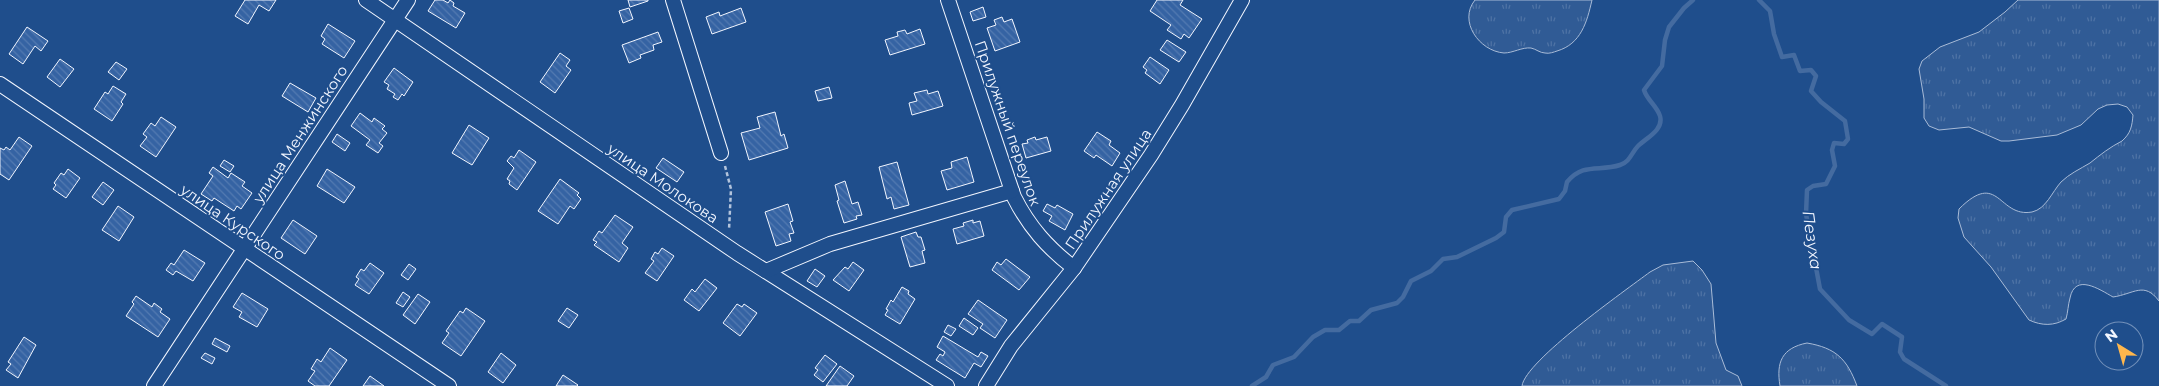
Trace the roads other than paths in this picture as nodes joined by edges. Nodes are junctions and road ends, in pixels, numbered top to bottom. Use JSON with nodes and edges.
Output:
{"nodes":[{"id":1,"x":366,"y":0,"type":"edge"},
{"id":2,"x":408,"y":0,"type":"edge"},
{"id":3,"x":672,"y":0,"type":"edge"},
{"id":4,"x":948,"y":0,"type":"edge"},
{"id":5,"x":1242,"y":0,"type":"edge"},
{"id":6,"x":394,"y":19,"type":"junction"},
{"id":7,"x":0,"y":84,"type":"edge"},
{"id":8,"x":721,"y":153,"type":"road end"},
{"id":9,"x":1012,"y":191,"type":"junction"},
{"id":10,"x":245,"y":249,"type":"junction"},
{"id":11,"x":1074,"y":268,"type":"junction"},
{"id":12,"x":766,"y":270,"type":"junction"},
{"id":13,"x":154,"y":386,"type":"edge"},
{"id":14,"x":449,"y":386,"type":"edge"},
{"id":15,"x":948,"y":386,"type":"edge"},
{"id":16,"x":986,"y":386,"type":"edge"}],
"edges":[{"from":1,"to":6,"type":"street","name":"улица Молокова"},
{"from":2,"to":6,"type":"street","name":"улица Менжинского"},
{"from":3,"to":8,"type":"street"},
{"from":4,"to":9,"type":"street","name":"Прилужный переулок"},
{"from":5,"to":11,"type":"street","name":"Прилужная улица"},
{"from":6,"to":10,"type":"street","name":"улица Менжинского"},
{"from":6,"to":12,"type":"street","name":"улица Молокова"},
{"from":7,"to":10,"type":"street","name":"улица Курского"},
{"from":9,"to":11,"type":"street","name":"Прилужный переулок"},
{"from":9,"to":12,"type":"street"},
{"from":10,"to":13,"type":"street","name":"улица Менжинского"},
{"from":10,"to":14,"type":"street","name":"улица Курского"},
{"from":11,"to":16,"type":"street","name":"Прилужная улица"},
{"from":12,"to":15,"type":"street","name":"улица Молокова"}]}
